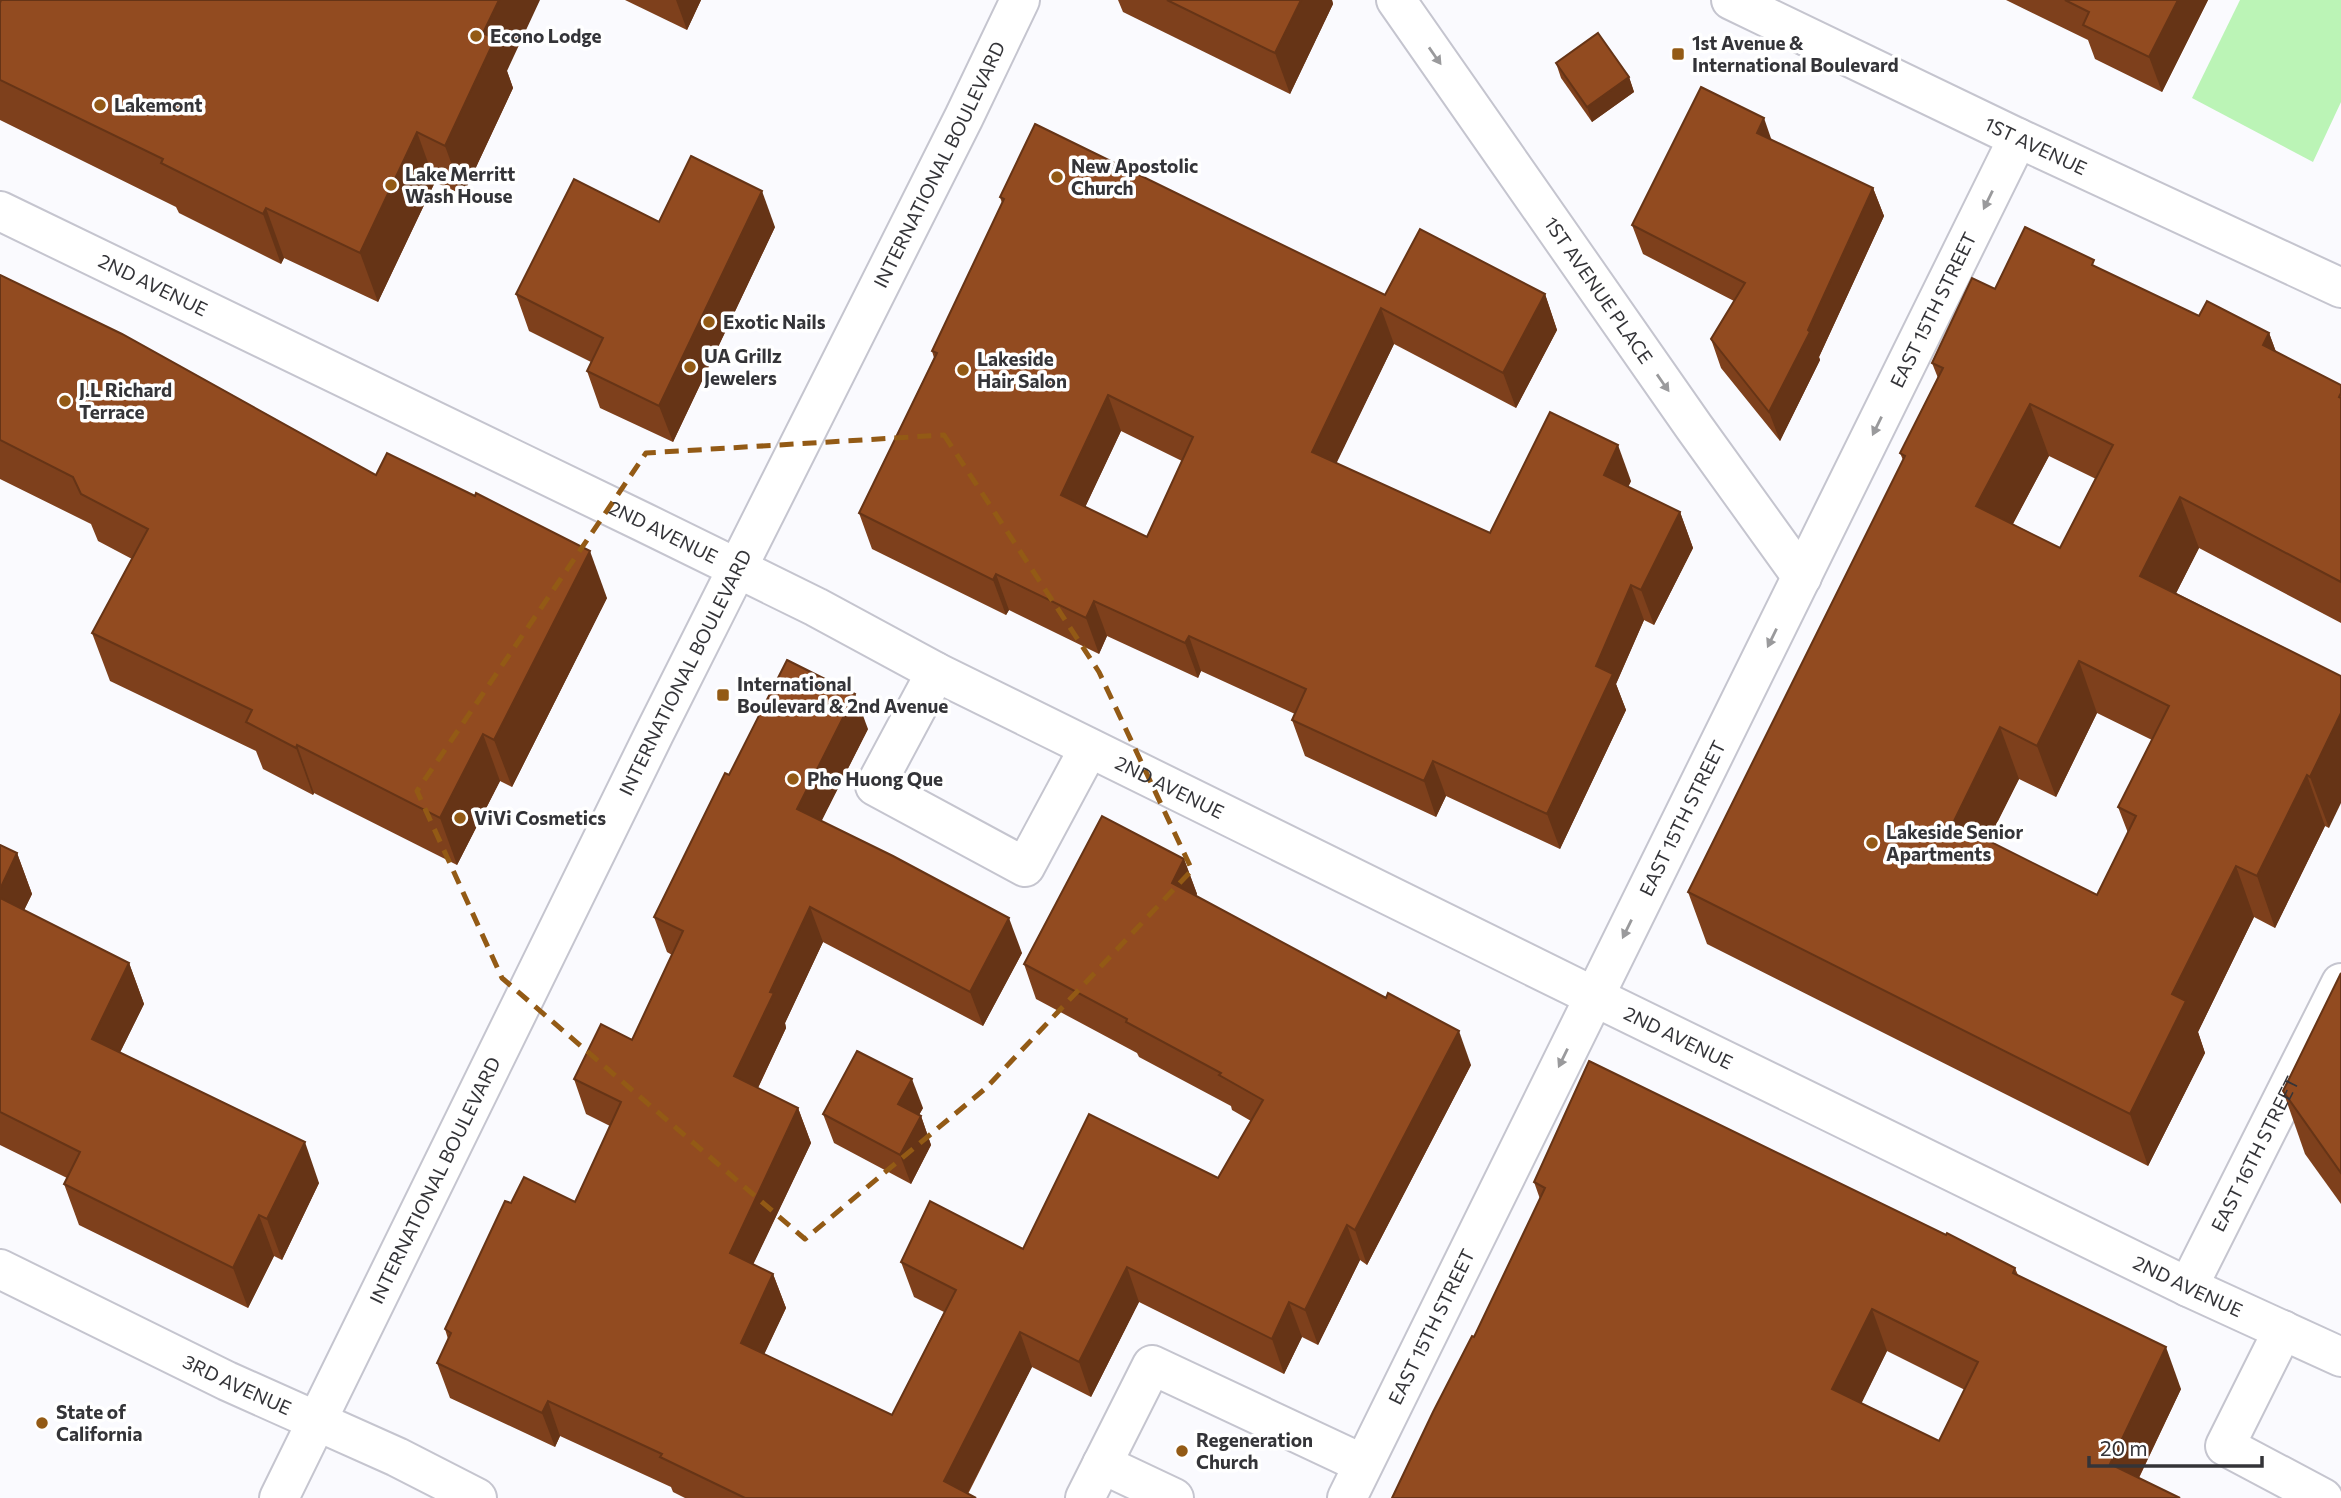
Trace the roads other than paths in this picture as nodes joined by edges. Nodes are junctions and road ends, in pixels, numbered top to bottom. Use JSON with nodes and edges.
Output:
{"nodes":[{"id":1,"x":1020,"y":0,"type":"edge"},
{"id":2,"x":1396,"y":0,"type":"edge"},
{"id":3,"x":1731,"y":0,"type":"edge"},
{"id":4,"x":2018,"y":138,"type":"junction"},
{"id":5,"x":0,"y":211,"type":"edge"},
{"id":6,"x":2341,"y":288,"type":"edge"},
{"id":7,"x":737,"y":568,"type":"junction"},
{"id":8,"x":1802,"y":577,"type":"junction"},
{"id":9,"x":936,"y":672,"type":"junction"},
{"id":10,"x":1089,"y":748,"type":"junction"},
{"id":11,"x":2341,"y":983,"type":"edge"},
{"id":12,"x":1593,"y":996,"type":"junction"},
{"id":13,"x":0,"y":1269,"type":"edge"},
{"id":14,"x":2188,"y":1287,"type":"junction"},
{"id":15,"x":2283,"y":1330,"type":"junction"},
{"id":16,"x":2341,"y":1357,"type":"edge"},
{"id":17,"x":316,"y":1422,"type":"junction"},
{"id":18,"x":1102,"y":1464,"type":"junction"},
{"id":19,"x":1363,"y":1464,"type":"junction"},
{"id":20,"x":279,"y":1498,"type":"edge"},
{"id":21,"x":477,"y":1498,"type":"edge"},
{"id":22,"x":1085,"y":1498,"type":"edge"},
{"id":23,"x":1174,"y":1498,"type":"edge"},
{"id":24,"x":1347,"y":1498,"type":"edge"},
{"id":25,"x":2323,"y":1498,"type":"edge"}],
"edges":[{"from":1,"to":7,"type":"street","name":"INTERNATIONAL BOULEVARD"},
{"from":2,"to":8,"type":"street","name":"1ST AVENUE PLACE","one_way":true},
{"from":3,"to":4,"type":"street","name":"1ST AVENUE"},
{"from":4,"to":6,"type":"street","name":"1ST AVENUE"},
{"from":4,"to":8,"type":"street","name":"EAST 15TH STREET","one_way":true},
{"from":5,"to":7,"type":"street","name":"2ND AVENUE"},
{"from":7,"to":9,"type":"street","name":"2ND AVENUE"},
{"from":7,"to":17,"type":"street","name":"INTERNATIONAL BOULEVARD"},
{"from":8,"to":12,"type":"street","name":"EAST 15TH STREET","one_way":true},
{"from":9,"to":10,"type":"street","name":"2ND AVENUE"},
{"from":9,"to":10,"type":"street"},
{"from":10,"to":12,"type":"street","name":"2ND AVENUE"},
{"from":11,"to":14,"type":"street","name":"EAST 16TH STREET"},
{"from":12,"to":14,"type":"street","name":"2ND AVENUE"},
{"from":12,"to":19,"type":"street","name":"EAST 15TH STREET","one_way":true},
{"from":13,"to":17,"type":"street","name":"3RD AVENUE"},
{"from":14,"to":15,"type":"street","name":"2ND AVENUE"},
{"from":15,"to":16,"type":"street","name":"2ND AVENUE"},
{"from":15,"to":25,"type":"street"},
{"from":17,"to":20,"type":"street","name":"INTERNATIONAL BOULEVARD"},
{"from":17,"to":21,"type":"street","name":"3RD AVENUE"},
{"from":18,"to":19,"type":"street"},
{"from":18,"to":22,"type":"street"},
{"from":18,"to":23,"type":"street"},
{"from":19,"to":24,"type":"street","name":"EAST 15TH STREET"}]}
